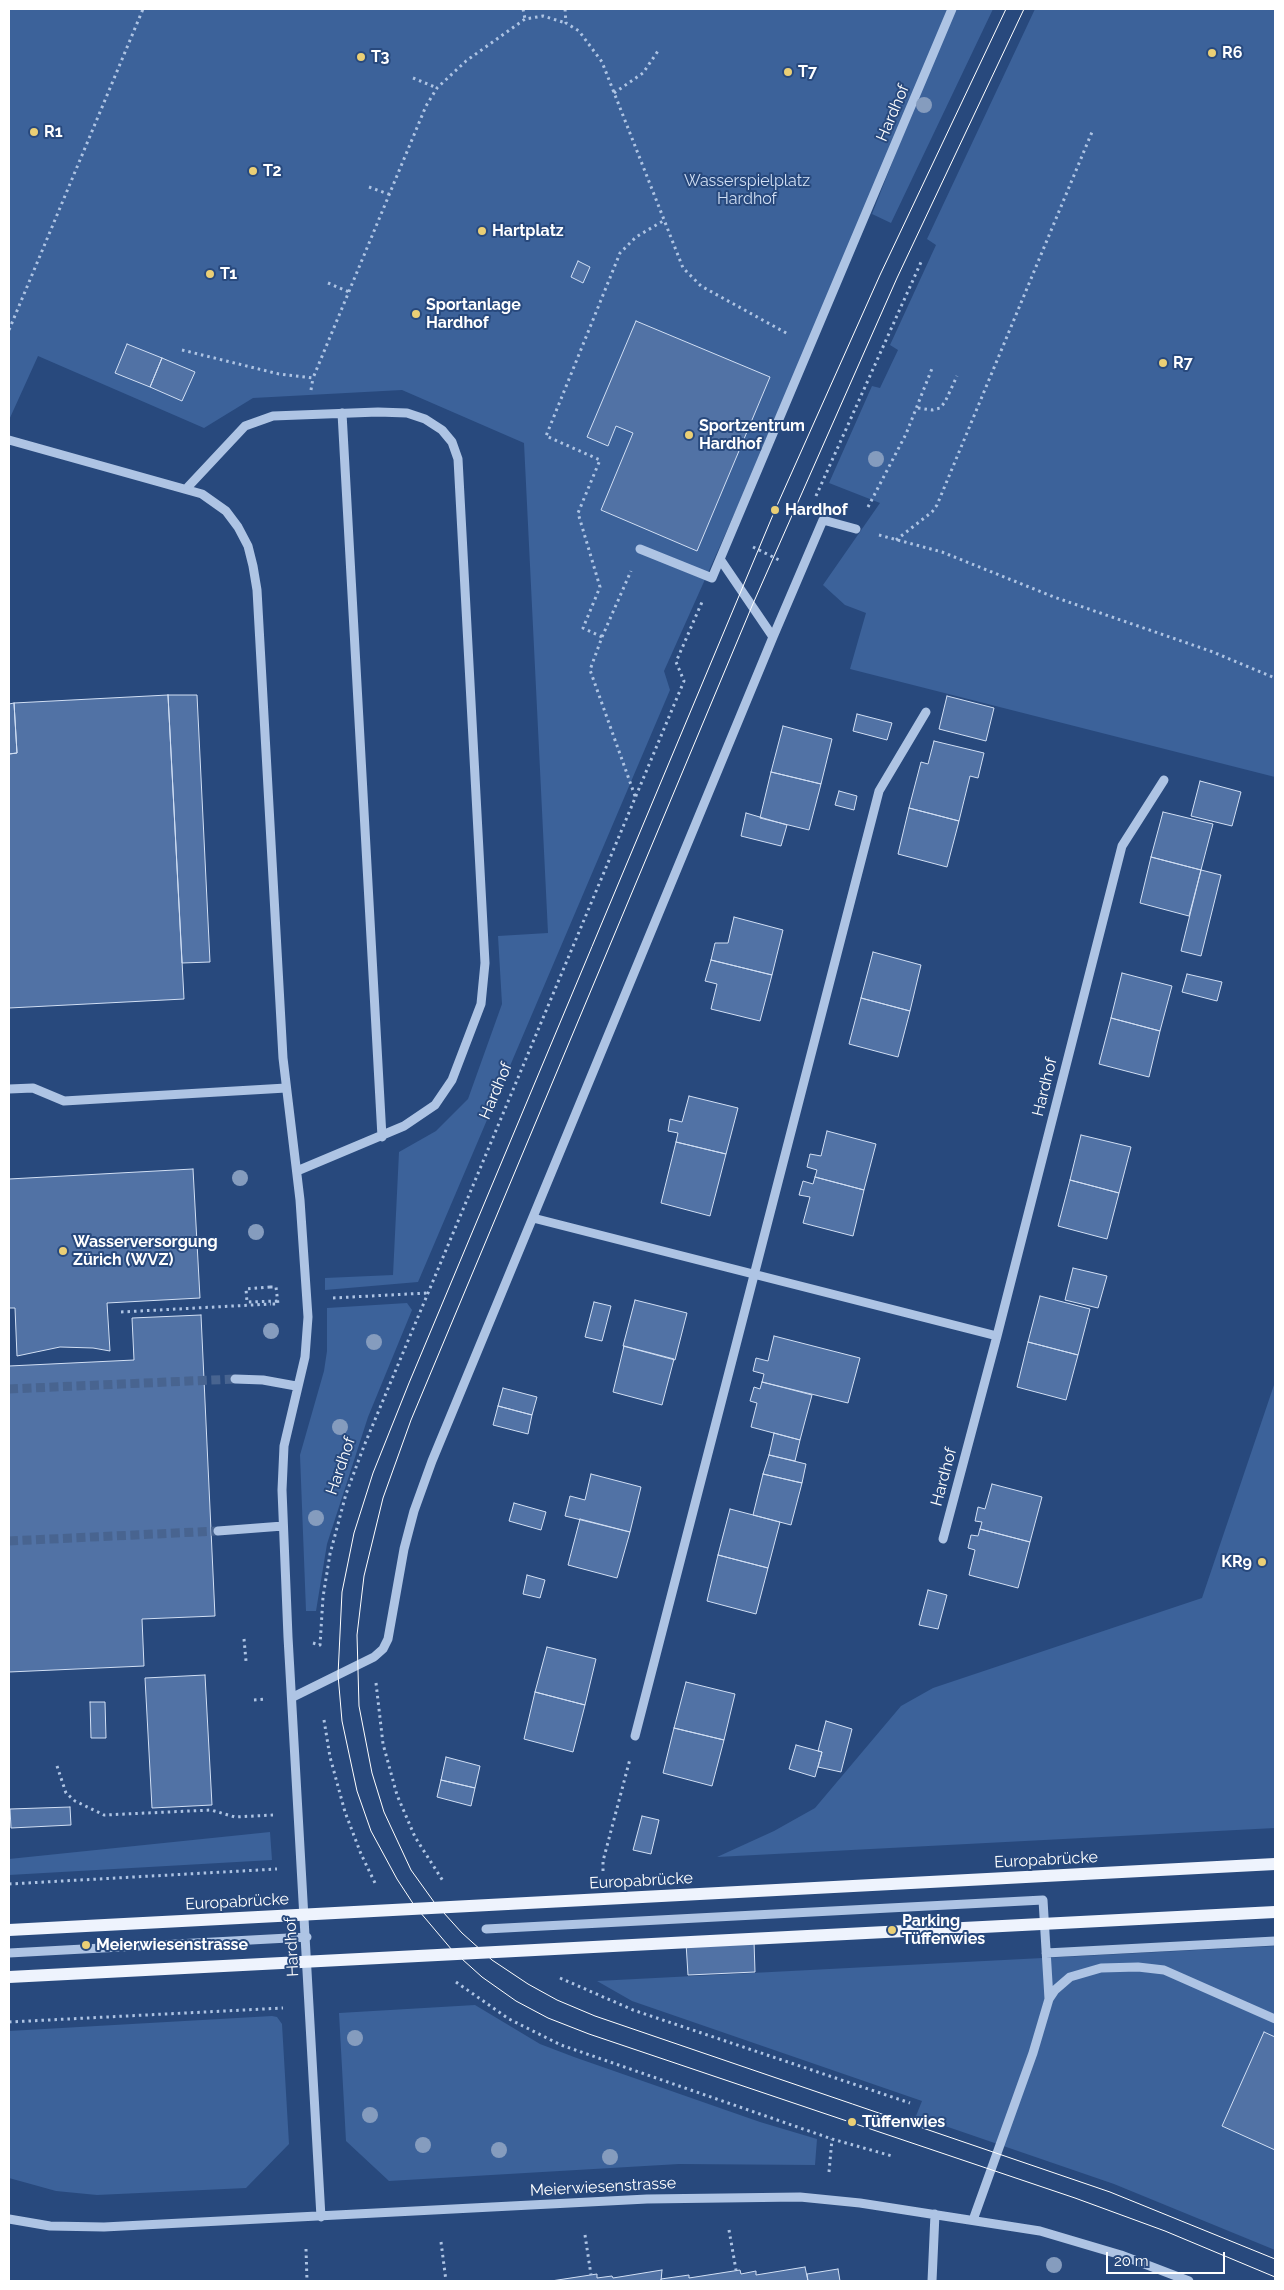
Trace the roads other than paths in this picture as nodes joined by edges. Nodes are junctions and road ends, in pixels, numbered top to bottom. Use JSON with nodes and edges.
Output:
{"nodes":[{"id":1,"x":952,"y":9,"type":"edge"},
{"id":2,"x":342,"y":413,"type":"junction"},
{"id":3,"x":9,"y":440,"type":"edge"},
{"id":4,"x":186,"y":489,"type":"junction"},
{"id":5,"x":856,"y":529,"type":"road end"},
{"id":6,"x":640,"y":548,"type":"road end"},
{"id":7,"x":720,"y":559,"type":"junction"},
{"id":8,"x":773,"y":637,"type":"junction"},
{"id":9,"x":926,"y":712,"type":"dead end"},
{"id":10,"x":1164,"y":780,"type":"dead end"},
{"id":11,"x":286,"y":1088,"type":"junction"},
{"id":12,"x":9,"y":1089,"type":"edge"},
{"id":13,"x":382,"y":1137,"type":"junction"},
{"id":14,"x":297,"y":1171,"type":"junction"},
{"id":15,"x":533,"y":1218,"type":"junction"},
{"id":16,"x":755,"y":1273,"type":"junction"},
{"id":17,"x":997,"y":1336,"type":"junction"},
{"id":18,"x":235,"y":1379,"type":"tunnel mouth"},
{"id":19,"x":296,"y":1386,"type":"junction"},
{"id":20,"x":283,"y":1526,"type":"junction"},
{"id":21,"x":218,"y":1531,"type":"tunnel mouth"},
{"id":22,"x":943,"y":1539,"type":"dead end"},
{"id":23,"x":293,"y":1697,"type":"junction"},
{"id":24,"x":635,"y":1736,"type":"road end"},
{"id":25,"x":1275,"y":1864,"type":"edge"},
{"id":26,"x":1275,"y":1912,"type":"edge"},
{"id":27,"x":486,"y":1928,"type":"dead end"},
{"id":28,"x":9,"y":1930,"type":"edge"},
{"id":29,"x":306,"y":1937,"type":"junction"},
{"id":30,"x":1275,"y":1942,"type":"edge"},
{"id":31,"x":9,"y":1952,"type":"edge"},
{"id":32,"x":1046,"y":1953,"type":"junction"},
{"id":33,"x":9,"y":1977,"type":"edge"},
{"id":34,"x":1049,"y":1999,"type":"junction"},
{"id":35,"x":1275,"y":2019,"type":"edge"},
{"id":36,"x":935,"y":2214,"type":"junction"},
{"id":37,"x":321,"y":2217,"type":"junction"},
{"id":38,"x":9,"y":2219,"type":"edge"},
{"id":39,"x":973,"y":2220,"type":"junction"},
{"id":40,"x":932,"y":2281,"type":"edge"},
{"id":41,"x":1189,"y":2281,"type":"edge"}],
"edges":[{"from":1,"to":7,"type":"street","name":"Hardhof"},
{"from":2,"to":4,"type":"street"},
{"from":2,"to":13,"type":"street"},
{"from":2,"to":13,"type":"street"},
{"from":3,"to":4,"type":"street","name":"Hardhof"},
{"from":4,"to":11,"type":"street","name":"Hardhof"},
{"from":5,"to":8,"type":"street"},
{"from":6,"to":7,"type":"street","name":"Hardhof"},
{"from":7,"to":8,"type":"street"},
{"from":8,"to":15,"type":"street"},
{"from":9,"to":16,"type":"street"},
{"from":10,"to":17,"type":"street","name":"Hardhof"},
{"from":11,"to":12,"type":"street"},
{"from":11,"to":14,"type":"street","name":"Hardhof"},
{"from":13,"to":14,"type":"street"},
{"from":14,"to":19,"type":"street","name":"Hardhof"},
{"from":15,"to":16,"type":"street"},
{"from":15,"to":23,"type":"street"},
{"from":16,"to":17,"type":"street"},
{"from":16,"to":24,"type":"street"},
{"from":17,"to":22,"type":"street","name":"Hardhof"},
{"from":18,"to":19,"type":"street"},
{"from":19,"to":20,"type":"street","name":"Hardhof"},
{"from":20,"to":21,"type":"street"},
{"from":20,"to":23,"type":"street","name":"Hardhof"},
{"from":23,"to":29,"type":"street","name":"Hardhof"},
{"from":25,"to":28,"type":"main road","name":"Europabrücke","bridge":true},
{"from":26,"to":33,"type":"main road","bridge":true},
{"from":27,"to":32,"type":"street"},
{"from":29,"to":31,"type":"street"},
{"from":29,"to":37,"type":"street","name":"Hardhof"},
{"from":30,"to":32,"type":"street"},
{"from":32,"to":34,"type":"street"},
{"from":34,"to":35,"type":"street"},
{"from":34,"to":39,"type":"street"},
{"from":36,"to":37,"type":"street","name":"Meierwiesenstrasse"},
{"from":36,"to":39,"type":"street","name":"Meierwiesenstrasse"},
{"from":36,"to":40,"type":"street"},
{"from":37,"to":38,"type":"street","name":"Meierwiesenstrasse"},
{"from":39,"to":41,"type":"street","name":"Meierwiesenstrasse"}]}
